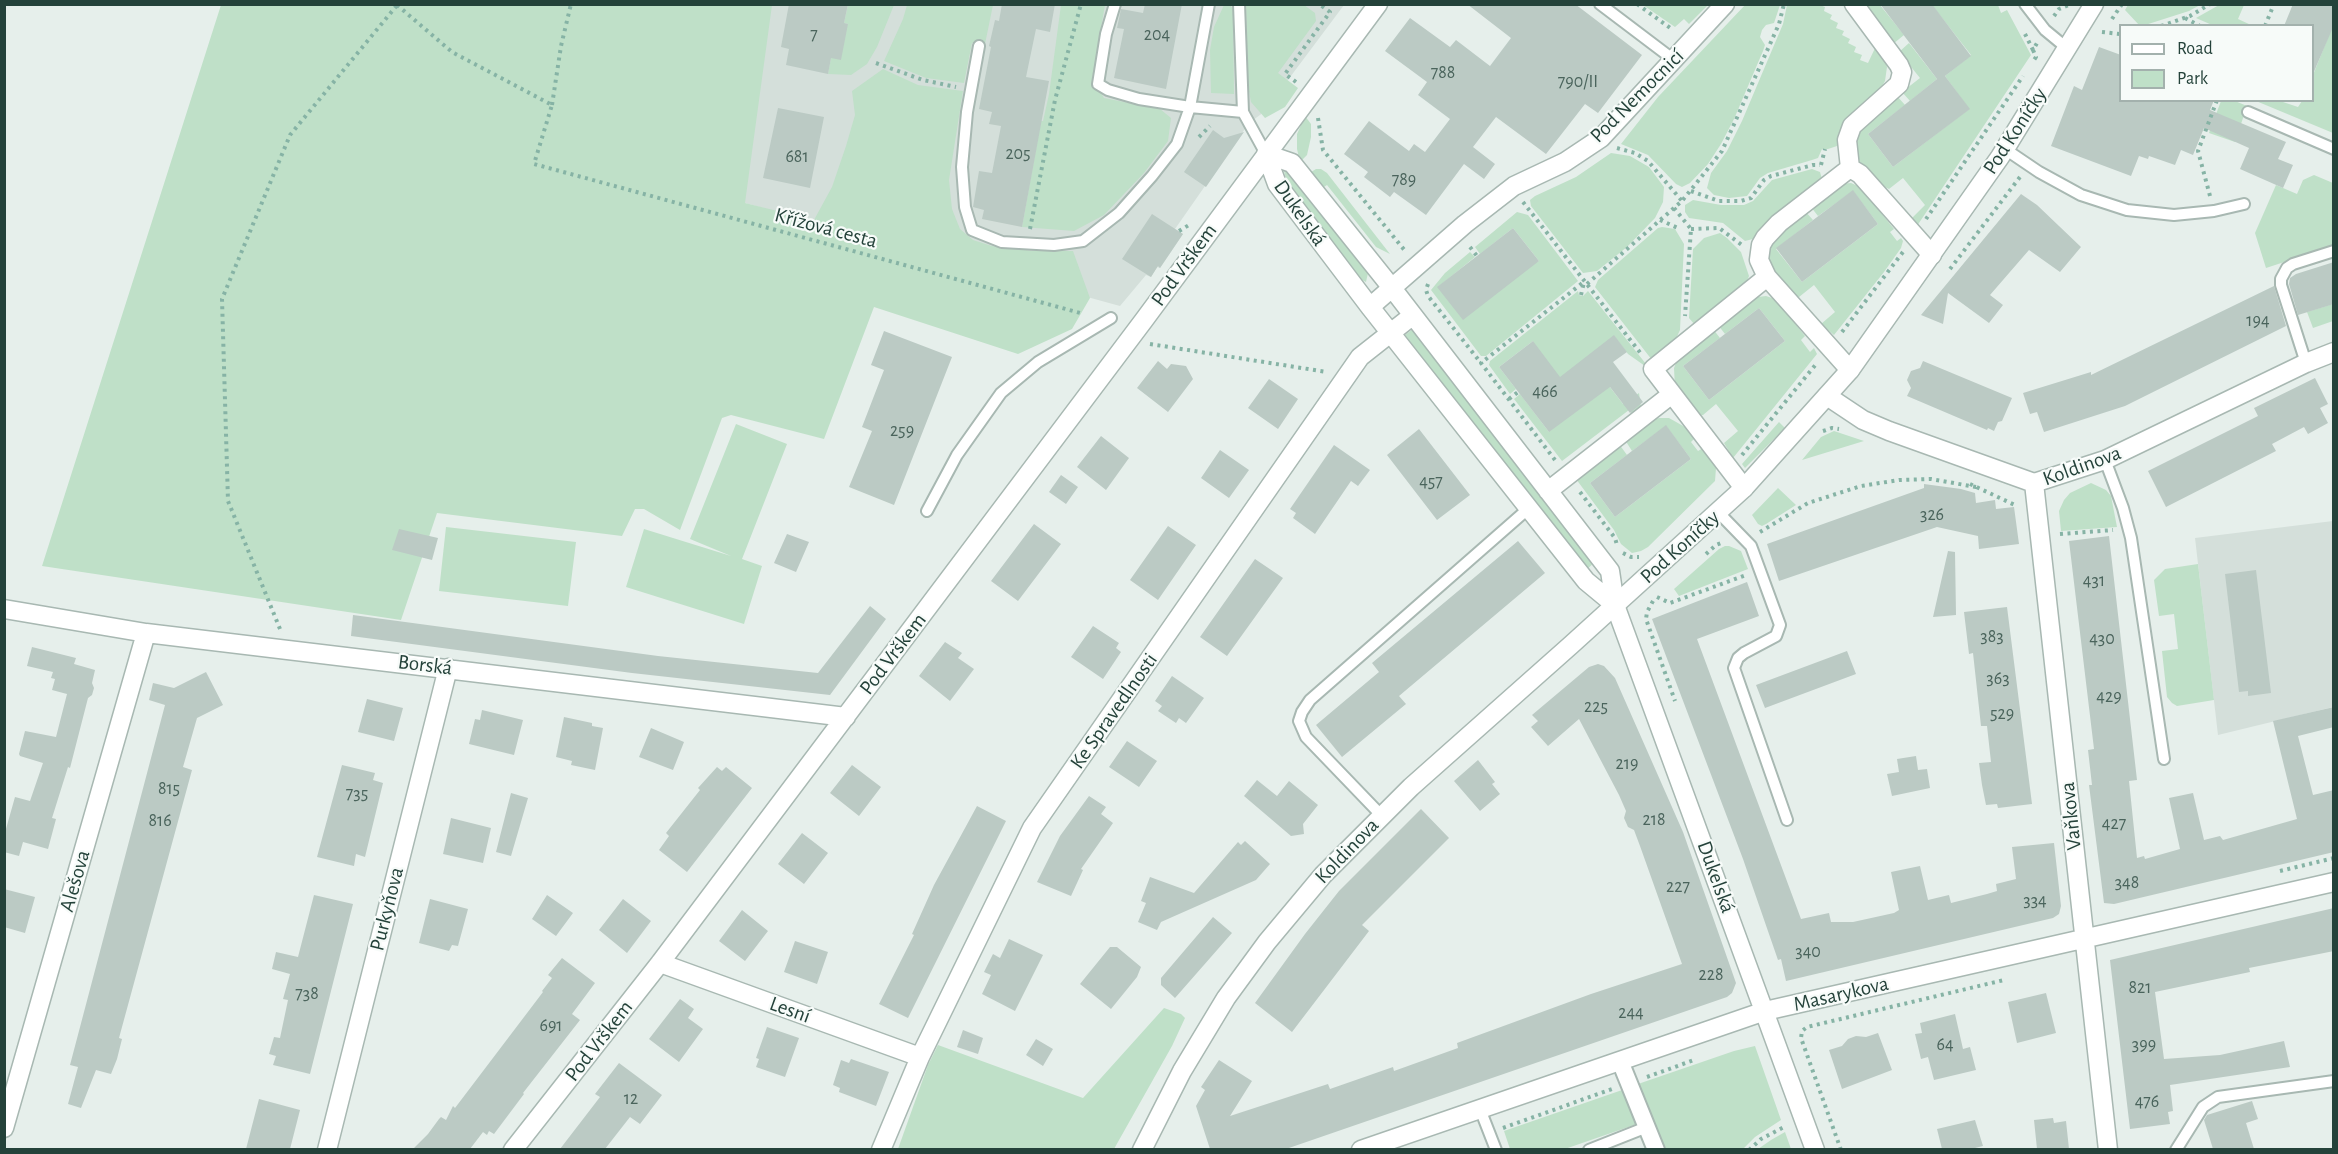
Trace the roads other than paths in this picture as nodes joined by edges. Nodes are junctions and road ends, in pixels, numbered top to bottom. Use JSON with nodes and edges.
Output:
{"nodes":[{"id":1,"x":1114,"y":4,"type":"edge"},
{"id":2,"x":1209,"y":4,"type":"edge"},
{"id":3,"x":1239,"y":4,"type":"edge"},
{"id":4,"x":1378,"y":4,"type":"edge"},
{"id":5,"x":1600,"y":4,"type":"edge"},
{"id":6,"x":1725,"y":4,"type":"edge"},
{"id":7,"x":1854,"y":4,"type":"edge"},
{"id":8,"x":2025,"y":4,"type":"edge"},
{"id":9,"x":2094,"y":4,"type":"edge"},
{"id":10,"x":979,"y":46,"type":"dead end"},
{"id":11,"x":2068,"y":49,"type":"junction"},
{"id":12,"x":1674,"y":60,"type":"junction"},
{"id":13,"x":1190,"y":106,"type":"junction"},
{"id":14,"x":1244,"y":112,"type":"junction"},
{"id":15,"x":2247,"y":112,"type":"dead end"},
{"id":16,"x":2005,"y":149,"type":"junction"},
{"id":17,"x":2334,"y":149,"type":"edge"},
{"id":18,"x":1266,"y":154,"type":"junction"},
{"id":19,"x":1850,"y":168,"type":"junction"},
{"id":20,"x":2244,"y":204,"type":"dead end"},
{"id":21,"x":2334,"y":251,"type":"edge"},
{"id":22,"x":1932,"y":255,"type":"junction"},
{"id":23,"x":1767,"y":277,"type":"junction"},
{"id":24,"x":1392,"y":288,"type":"junction"},
{"id":25,"x":1370,"y":306,"type":"junction"},
{"id":26,"x":1412,"y":316,"type":"junction"},
{"id":27,"x":1111,"y":318,"type":"road end"},
{"id":28,"x":1391,"y":333,"type":"junction"},
{"id":29,"x":2334,"y":352,"type":"edge"},
{"id":30,"x":2307,"y":363,"type":"junction"},
{"id":31,"x":1850,"y":369,"type":"junction"},
{"id":32,"x":1672,"y":394,"type":"junction"},
{"id":33,"x":1827,"y":396,"type":"junction"},
{"id":34,"x":2105,"y":460,"type":"junction"},
{"id":35,"x":2034,"y":483,"type":"junction"},
{"id":36,"x":1744,"y":488,"type":"junction"},
{"id":37,"x":1548,"y":491,"type":"junction"},
{"id":38,"x":1529,"y":508,"type":"junction"},
{"id":39,"x":927,"y":511,"type":"dead end"},
{"id":40,"x":1718,"y":512,"type":"junction"},
{"id":41,"x":1615,"y":605,"type":"junction"},
{"id":42,"x":4,"y":609,"type":"edge"},
{"id":43,"x":146,"y":633,"type":"junction"},
{"id":44,"x":448,"y":668,"type":"junction"},
{"id":45,"x":846,"y":717,"type":"junction"},
{"id":46,"x":2164,"y":759,"type":"dead end"},
{"id":47,"x":1381,"y":815,"type":"junction"},
{"id":48,"x":1787,"y":820,"type":"dead end"},
{"id":49,"x":2334,"y":882,"type":"edge"},
{"id":50,"x":2085,"y":938,"type":"junction"},
{"id":51,"x":660,"y":963,"type":"junction"},
{"id":52,"x":1765,"y":1011,"type":"junction"},
{"id":53,"x":920,"y":1058,"type":"junction"},
{"id":54,"x":1620,"y":1060,"type":"junction"},
{"id":55,"x":2334,"y":1081,"type":"edge"},
{"id":56,"x":1480,"y":1109,"type":"junction"},
{"id":57,"x":1647,"y":1127,"type":"junction"},
{"id":58,"x":4,"y":1128,"type":"edge"},
{"id":59,"x":327,"y":1149,"type":"edge"},
{"id":60,"x":513,"y":1149,"type":"edge"},
{"id":61,"x":881,"y":1149,"type":"edge"},
{"id":62,"x":1142,"y":1149,"type":"edge"},
{"id":63,"x":1361,"y":1149,"type":"edge"},
{"id":64,"x":1496,"y":1149,"type":"edge"},
{"id":65,"x":1589,"y":1149,"type":"edge"},
{"id":66,"x":1656,"y":1149,"type":"edge"},
{"id":67,"x":1815,"y":1149,"type":"edge"},
{"id":68,"x":2108,"y":1149,"type":"edge"},
{"id":69,"x":2176,"y":1149,"type":"edge"}],
"edges":[{"from":1,"to":13,"type":"lane"},
{"from":2,"to":13,"type":"lane"},
{"from":3,"to":14,"type":"lane"},
{"from":4,"to":18,"type":"street"},
{"from":5,"to":12,"type":"lane"},
{"from":6,"to":12,"type":"street","name":"Pod Nemocnicí"},
{"from":7,"to":19,"type":"street"},
{"from":8,"to":11,"type":"lane"},
{"from":9,"to":11,"type":"street","name":"Pod Koníčky"},
{"from":10,"to":13,"type":"lane"},
{"from":11,"to":16,"type":"street","name":"Pod Koníčky"},
{"from":12,"to":24,"type":"street","name":"Pod Nemocnicí"},
{"from":13,"to":14,"type":"lane"},
{"from":14,"to":18,"type":"lane"},
{"from":15,"to":17,"type":"lane"},
{"from":16,"to":20,"type":"lane"},
{"from":16,"to":22,"type":"street","name":"Pod Koníčky"},
{"from":18,"to":24,"type":"street","name":"Dukelská"},
{"from":18,"to":25,"type":"street","name":"Dukelská"},
{"from":18,"to":45,"type":"street","name":"Pod Vrškem"},
{"from":19,"to":22,"type":"street"},
{"from":19,"to":23,"type":"street"},
{"from":21,"to":30,"type":"lane"},
{"from":22,"to":31,"type":"street","name":"Pod Koníčky"},
{"from":23,"to":31,"type":"street"},
{"from":23,"to":32,"type":"street"},
{"from":24,"to":25,"type":"street","name":"Pod Nemocnicí"},
{"from":24,"to":26,"type":"street","name":"Dukelská"},
{"from":25,"to":28,"type":"street","name":"Dukelská"},
{"from":26,"to":28,"type":"street","name":"Ke Spravedlnosti"},
{"from":26,"to":37,"type":"street","name":"Dukelská"},
{"from":27,"to":39,"type":"lane"},
{"from":28,"to":38,"type":"street","name":"Dukelská"},
{"from":28,"to":53,"type":"street","name":"Ke Spravedlnosti"},
{"from":29,"to":30,"type":"street","name":"Koldinova"},
{"from":30,"to":34,"type":"street","name":"Koldinova"},
{"from":31,"to":33,"type":"street","name":"Pod Koníčky"},
{"from":32,"to":36,"type":"street"},
{"from":32,"to":37,"type":"street"},
{"from":33,"to":35,"type":"street","name":"Koldinova"},
{"from":33,"to":36,"type":"street","name":"Pod Koníčky"},
{"from":34,"to":35,"type":"street","name":"Koldinova"},
{"from":34,"to":46,"type":"lane"},
{"from":35,"to":50,"type":"street","name":"Vaňkova"},
{"from":36,"to":40,"type":"street","name":"Pod Koníčky"},
{"from":37,"to":41,"type":"street","name":"Dukelská"},
{"from":38,"to":41,"type":"street","name":"Dukelská"},
{"from":38,"to":47,"type":"lane"},
{"from":40,"to":41,"type":"street","name":"Pod Koníčky"},
{"from":40,"to":48,"type":"lane"},
{"from":41,"to":47,"type":"street","name":"Koldinova"},
{"from":41,"to":52,"type":"street","name":"Dukelská"},
{"from":42,"to":43,"type":"street","name":"Borská"},
{"from":43,"to":44,"type":"street","name":"Borská"},
{"from":43,"to":58,"type":"street","name":"Alešova"},
{"from":44,"to":45,"type":"street","name":"Borská"},
{"from":44,"to":59,"type":"street","name":"Purkyňova"},
{"from":45,"to":51,"type":"street","name":"Pod Vrškem"},
{"from":47,"to":62,"type":"street","name":"Koldinova"},
{"from":49,"to":50,"type":"street","name":"Masarykova"},
{"from":50,"to":52,"type":"street","name":"Masarykova"},
{"from":50,"to":68,"type":"street","name":"Vaňkova"},
{"from":51,"to":53,"type":"street","name":"Lesní"},
{"from":51,"to":60,"type":"street","name":"Pod Vrškem"},
{"from":52,"to":54,"type":"street","name":"Masarykova"},
{"from":52,"to":67,"type":"street","name":"Dukelská"},
{"from":53,"to":61,"type":"street","name":"Ke Spravedlnosti"},
{"from":54,"to":56,"type":"street","name":"Masarykova"},
{"from":54,"to":57,"type":"street"},
{"from":55,"to":69,"type":"lane"},
{"from":56,"to":63,"type":"street","name":"Masarykova"},
{"from":56,"to":64,"type":"lane"},
{"from":57,"to":65,"type":"lane"},
{"from":57,"to":66,"type":"street"}]}
